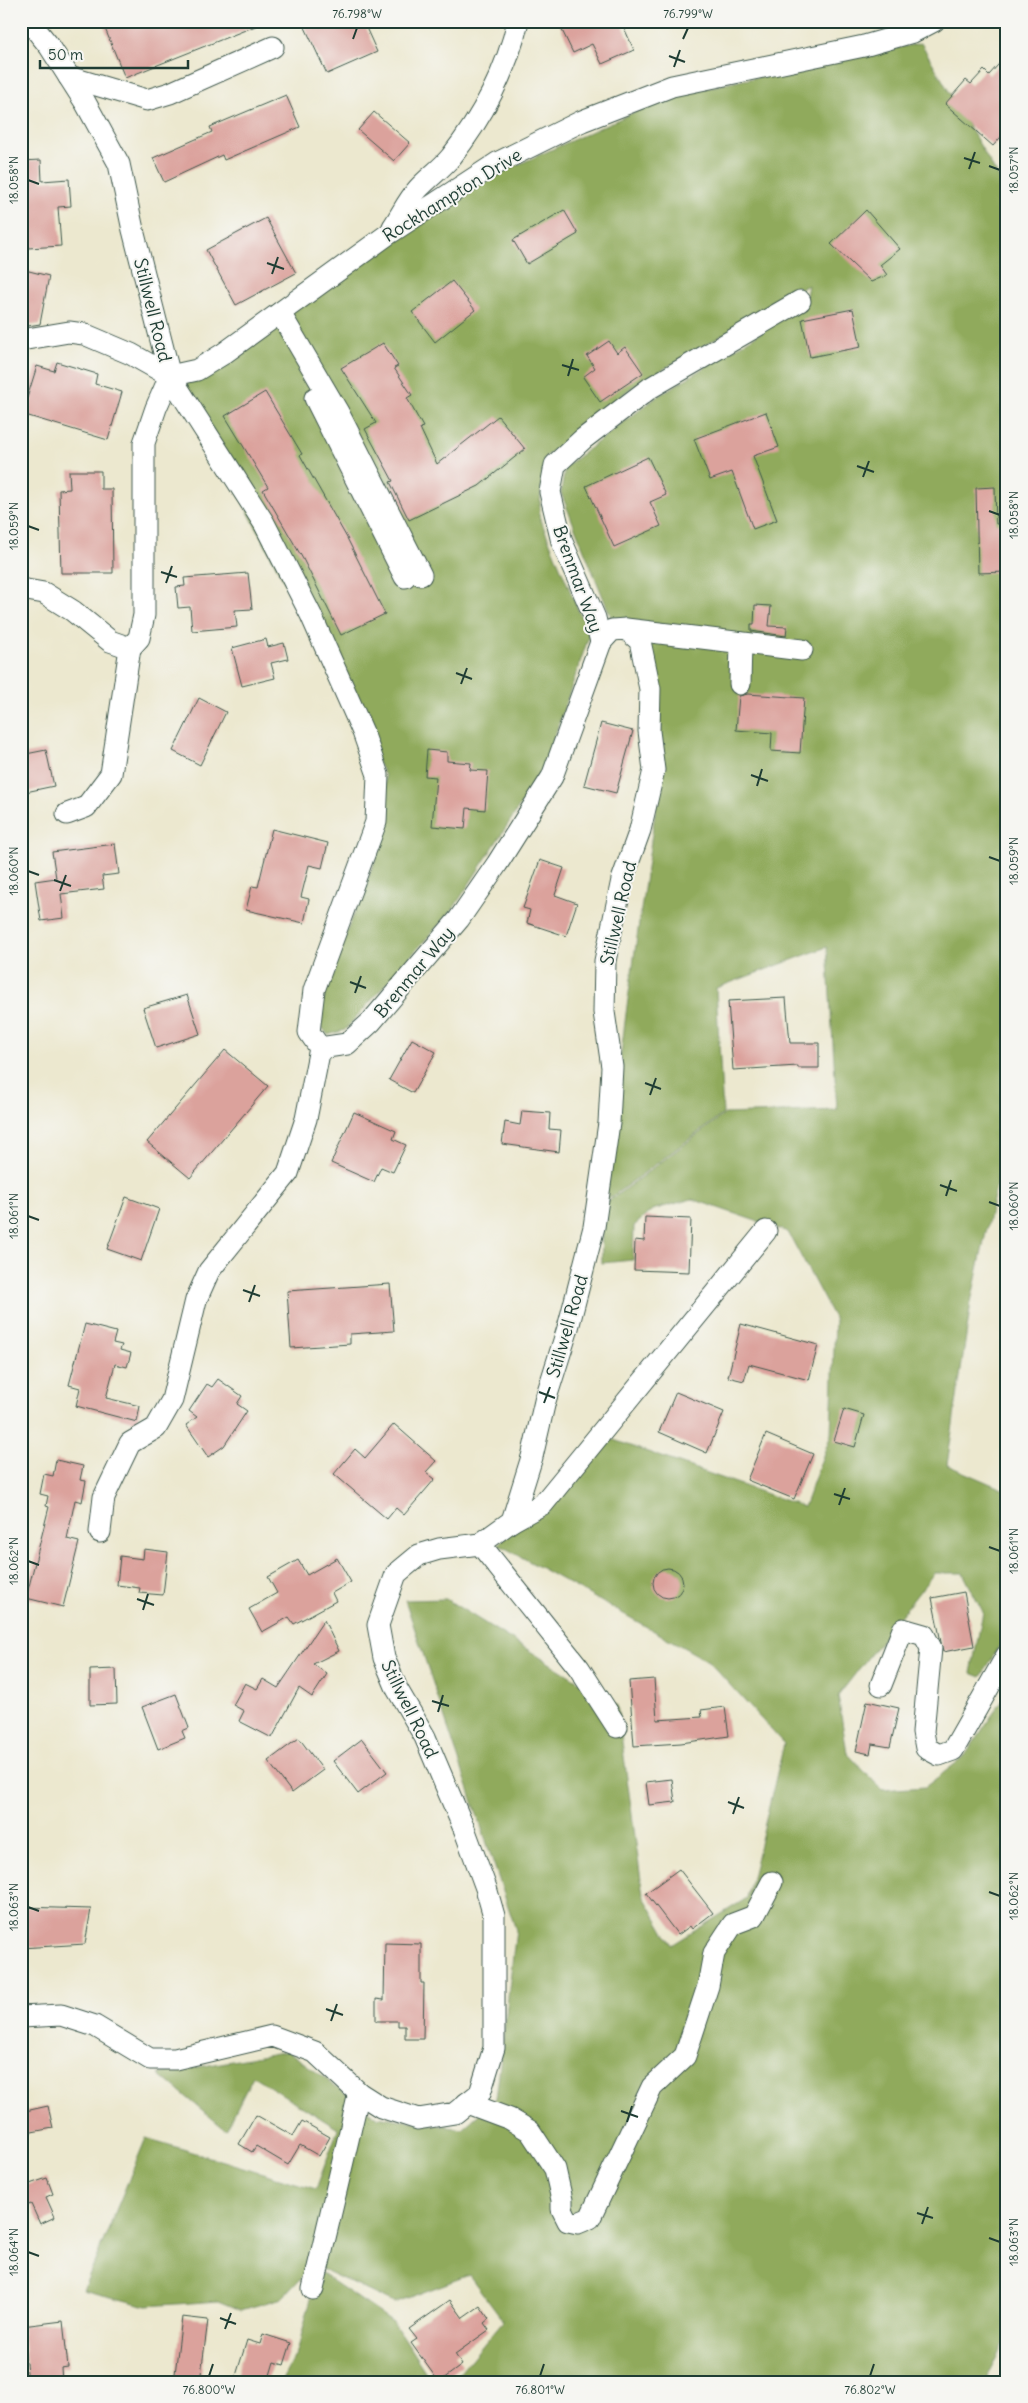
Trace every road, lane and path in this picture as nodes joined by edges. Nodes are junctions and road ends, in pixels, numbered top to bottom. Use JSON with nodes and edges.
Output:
{"nodes":[{"id":1,"x":29,"y":21,"type":"edge"},
{"id":2,"x":518,"y":21,"type":"edge"},
{"id":3,"x":934,"y":21,"type":"edge"},
{"id":4,"x":273,"y":47,"type":"dead end"},
{"id":5,"x":69,"y":77,"type":"junction"},
{"id":6,"x":387,"y":235,"type":"junction"},
{"id":7,"x":800,"y":301,"type":"dead end"},
{"id":8,"x":280,"y":313,"type":"junction"},
{"id":9,"x":21,"y":340,"type":"edge"},
{"id":10,"x":170,"y":376,"type":"junction"},
{"id":11,"x":413,"y":576,"type":"dead end"},
{"id":12,"x":21,"y":588,"type":"edge"},
{"id":13,"x":626,"y":629,"type":"junction"},
{"id":14,"x":601,"y":642,"type":"junction"},
{"id":15,"x":741,"y":643,"type":"junction"},
{"id":16,"x":130,"y":648,"type":"junction"},
{"id":17,"x":802,"y":650,"type":"dead end"},
{"id":18,"x":740,"y":684,"type":"dead end"},
{"id":19,"x":67,"y":814,"type":"dead end"},
{"id":20,"x":320,"y":1048,"type":"junction"},
{"id":21,"x":766,"y":1231,"type":"dead end"},
{"id":22,"x":512,"y":1521,"type":"junction"},
{"id":23,"x":100,"y":1532,"type":"dead end"},
{"id":24,"x":480,"y":1544,"type":"junction"},
{"id":25,"x":1007,"y":1655,"type":"edge"},
{"id":26,"x":881,"y":1685,"type":"dead end"},
{"id":27,"x":617,"y":1726,"type":"dead end"},
{"id":28,"x":772,"y":1882,"type":"dead end"},
{"id":29,"x":21,"y":2017,"type":"edge"},
{"id":30,"x":359,"y":2092,"type":"junction"},
{"id":31,"x":467,"y":2103,"type":"junction"},
{"id":32,"x":313,"y":2289,"type":"dead end"}],
"edges":[{"from":1,"to":5,"type":"street","name":"Stillwell Road"},
{"from":2,"to":6,"type":"street"},
{"from":3,"to":6,"type":"street","name":"Rockhampton Drive"},
{"from":4,"to":5,"type":"street"},
{"from":5,"to":10,"type":"street","name":"Stillwell Road"},
{"from":6,"to":8,"type":"street","name":"Rockhampton Drive"},
{"from":7,"to":14,"type":"street","name":"Brenmar Way"},
{"from":8,"to":10,"type":"street","name":"Rockhampton Drive"},
{"from":8,"to":11,"type":"street"},
{"from":9,"to":10,"type":"street"},
{"from":10,"to":16,"type":"street","name":"Stillwell Road"},
{"from":10,"to":20,"type":"street"},
{"from":12,"to":16,"type":"street"},
{"from":13,"to":14,"type":"street"},
{"from":13,"to":15,"type":"street"},
{"from":13,"to":22,"type":"street","name":"Stillwell Road"},
{"from":14,"to":20,"type":"street","name":"Brenmar Way"},
{"from":15,"to":17,"type":"street"},
{"from":15,"to":18,"type":"street"},
{"from":16,"to":19,"type":"street","name":"Stillwell Road"},
{"from":20,"to":23,"type":"street"},
{"from":21,"to":22,"type":"street"},
{"from":22,"to":24,"type":"street","name":"Stillwell Road"},
{"from":24,"to":27,"type":"street"},
{"from":24,"to":31,"type":"street","name":"Stillwell Road"},
{"from":25,"to":26,"type":"street"},
{"from":28,"to":31,"type":"street"},
{"from":29,"to":30,"type":"street","name":"Stillwell Road"},
{"from":30,"to":31,"type":"street","name":"Stillwell Road"},
{"from":30,"to":32,"type":"street"}]}
